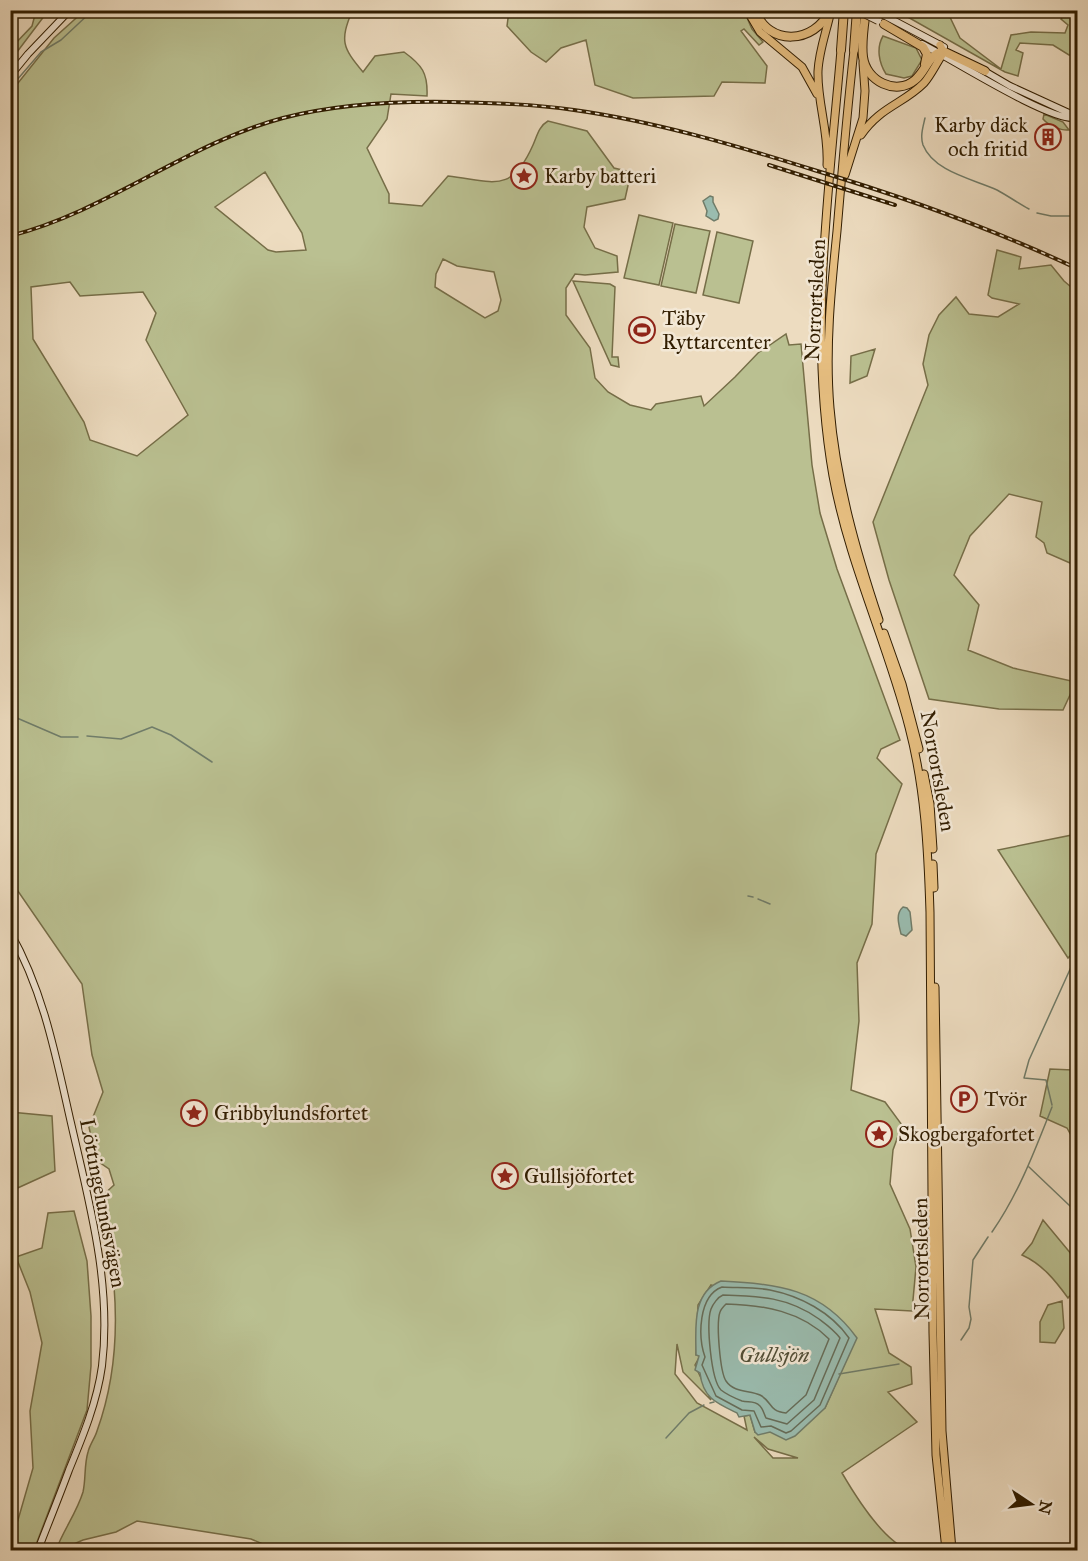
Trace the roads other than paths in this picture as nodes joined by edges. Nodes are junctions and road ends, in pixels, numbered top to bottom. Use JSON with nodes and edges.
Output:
{"nodes":[{"id":1,"x":70,"y":10,"type":"edge"},
{"id":2,"x":747,"y":10,"type":"edge"},
{"id":3,"x":755,"y":10,"type":"edge"},
{"id":4,"x":830,"y":10,"type":"edge"},
{"id":5,"x":844,"y":10,"type":"edge"},
{"id":6,"x":857,"y":10,"type":"edge"},
{"id":7,"x":866,"y":10,"type":"edge"},
{"id":8,"x":874,"y":10,"type":"edge"},
{"id":9,"x":881,"y":23,"type":"junction"},
{"id":10,"x":841,"y":50,"type":"joint"},
{"id":11,"x":854,"y":50,"type":"joint"},
{"id":12,"x":941,"y":51,"type":"junction"},
{"id":13,"x":863,"y":58,"type":"junction"},
{"id":14,"x":984,"y":71,"type":"joint"},
{"id":15,"x":922,"y":72,"type":"junction"},
{"id":16,"x":10,"y":76,"type":"edge"},
{"id":17,"x":820,"y":99,"type":"junction"},
{"id":18,"x":1077,"y":118,"type":"edge"},
{"id":19,"x":856,"y":142,"type":"junction"},
{"id":20,"x":837,"y":228,"type":"junction"},
{"id":21,"x":821,"y":289,"type":"junction"},
{"id":22,"x":10,"y":932,"type":"edge"},
{"id":23,"x":38,"y":1551,"type":"edge"},
{"id":24,"x":946,"y":1551,"type":"edge"},
{"id":25,"x":952,"y":1551,"type":"edge"}],
"edges":[{"from":1,"to":16,"type":"main road"},
{"from":2,"to":17,"type":"highway"},
{"from":3,"to":4,"type":"highway"},
{"from":4,"to":17,"type":"highway"},
{"from":5,"to":10,"type":"highway","name":"Norrortsleden"},
{"from":6,"to":9,"type":"main road","bridge":true},
{"from":6,"to":11,"type":"highway","name":"Norrortsleden"},
{"from":7,"to":13,"type":"highway"},
{"from":8,"to":12,"type":"main road"},
{"from":9,"to":12,"type":"main road"},
{"from":9,"to":15,"type":"highway"},
{"from":10,"to":21,"type":"highway","name":"Norrortsleden"},
{"from":11,"to":20,"type":"highway","name":"Norrortsleden"},
{"from":12,"to":14,"type":"highway"},
{"from":12,"to":15,"type":"highway"},
{"from":12,"to":18,"type":"main road"},
{"from":12,"to":19,"type":"highway"},
{"from":13,"to":15,"type":"highway"},
{"from":13,"to":19,"type":"highway"},
{"from":14,"to":18,"type":"main road"},
{"from":17,"to":21,"type":"highway"},
{"from":19,"to":20,"type":"highway"},
{"from":20,"to":25,"type":"highway","name":"Norrortsleden"},
{"from":21,"to":24,"type":"highway","name":"Norrortsleden"},
{"from":22,"to":23,"type":"main road","name":"Löttingelundsvägen"}]}
